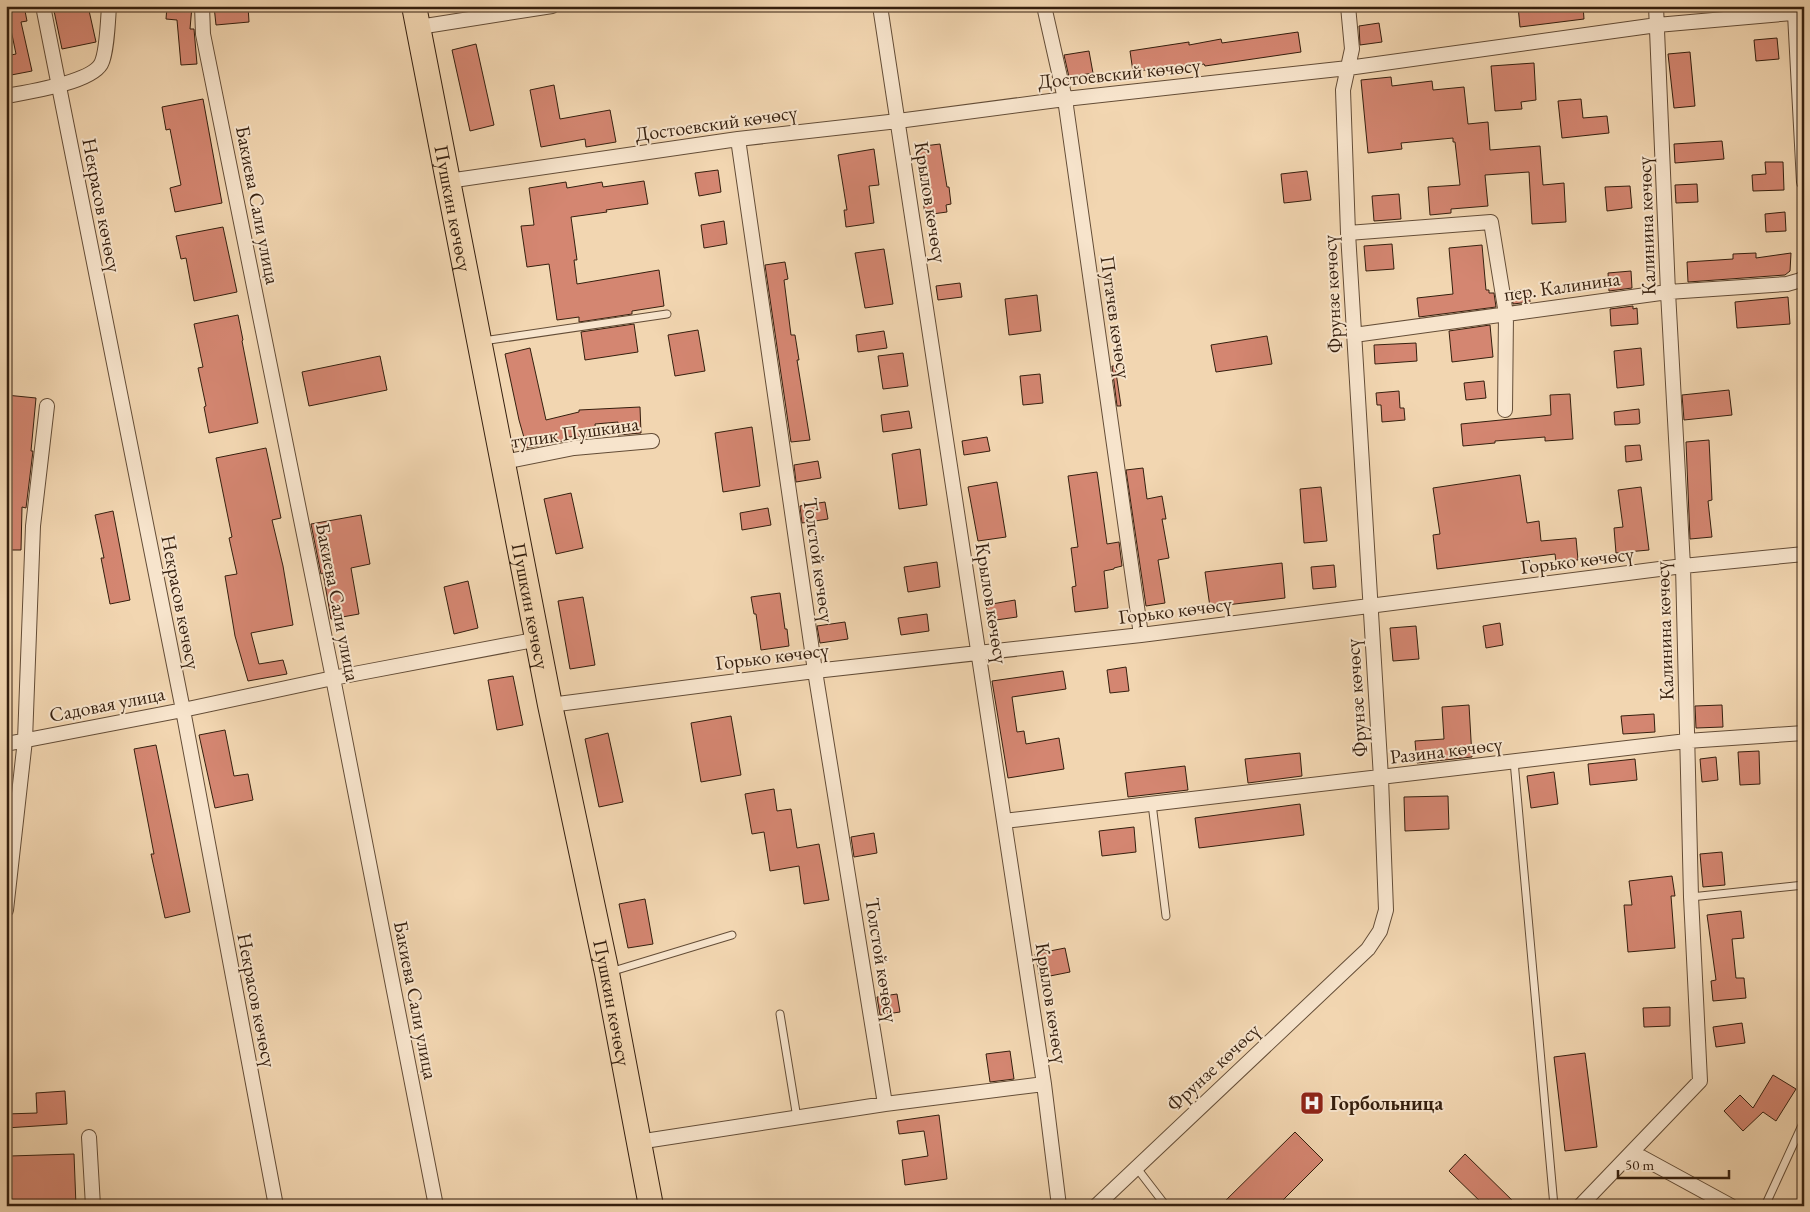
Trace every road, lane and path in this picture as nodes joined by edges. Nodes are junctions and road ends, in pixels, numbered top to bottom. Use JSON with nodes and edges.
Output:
{"nodes":[{"id":1,"x":43,"y":6,"type":"edge"},
{"id":2,"x":109,"y":6,"type":"edge"},
{"id":3,"x":202,"y":6,"type":"edge"},
{"id":4,"x":552,"y":6,"type":"edge"},
{"id":5,"x":880,"y":6,"type":"edge"},
{"id":6,"x":1044,"y":6,"type":"edge"},
{"id":7,"x":1348,"y":6,"type":"edge"},
{"id":8,"x":1656,"y":6,"type":"edge"},
{"id":9,"x":1799,"y":13,"type":"edge"},
{"id":10,"x":416,"y":17,"type":"edge"},
{"id":11,"x":1657,"y":25,"type":"junction"},
{"id":12,"x":1348,"y":68,"type":"junction"},
{"id":13,"x":58,"y":86,"type":"junction"},
{"id":14,"x":6,"y":96,"type":"edge"},
{"id":15,"x":1064,"y":98,"type":"junction"},
{"id":16,"x":898,"y":121,"type":"junction"},
{"id":17,"x":738,"y":139,"type":"junction"},
{"id":18,"x":448,"y":180,"type":"junction"},
{"id":19,"x":1804,"y":182,"type":"edge"},
{"id":20,"x":1348,"y":233,"type":"junction"},
{"id":21,"x":1804,"y":277,"type":"edge"},
{"id":22,"x":1668,"y":292,"type":"junction"},
{"id":23,"x":667,"y":314,"type":"dead end"},
{"id":24,"x":1506,"y":314,"type":"junction"},
{"id":25,"x":1354,"y":335,"type":"junction"},
{"id":26,"x":480,"y":341,"type":"junction"},
{"id":27,"x":47,"y":406,"type":"dead end"},
{"id":28,"x":1505,"y":410,"type":"dead end"},
{"id":29,"x":652,"y":441,"type":"dead end"},
{"id":30,"x":504,"y":462,"type":"junction"},
{"id":31,"x":1804,"y":554,"type":"edge"},
{"id":32,"x":1683,"y":566,"type":"junction"},
{"id":33,"x":1370,"y":606,"type":"junction"},
{"id":34,"x":1141,"y":635,"type":"junction"},
{"id":35,"x":539,"y":639,"type":"junction"},
{"id":36,"x":980,"y":652,"type":"junction"},
{"id":37,"x":815,"y":671,"type":"junction"},
{"id":38,"x":333,"y":678,"type":"junction"},
{"id":39,"x":550,"y":705,"type":"junction"},
{"id":40,"x":183,"y":710,"type":"junction"},
{"id":41,"x":1804,"y":733,"type":"edge"},
{"id":42,"x":25,"y":740,"type":"junction"},
{"id":43,"x":1687,"y":741,"type":"junction"},
{"id":44,"x":6,"y":744,"type":"edge"},
{"id":45,"x":1514,"y":762,"type":"junction"},
{"id":46,"x":1381,"y":778,"type":"junction"},
{"id":47,"x":1152,"y":804,"type":"junction"},
{"id":48,"x":1004,"y":821,"type":"junction"},
{"id":49,"x":1804,"y":884,"type":"edge"},
{"id":50,"x":1691,"y":897,"type":"junction"},
{"id":51,"x":6,"y":910,"type":"edge"},
{"id":52,"x":1166,"y":916,"type":"dead end"},
{"id":53,"x":732,"y":935,"type":"dead end"},
{"id":54,"x":607,"y":972,"type":"junction"},
{"id":55,"x":780,"y":1014,"type":"dead end"},
{"id":56,"x":1044,"y":1084,"type":"junction"},
{"id":57,"x":885,"y":1104,"type":"junction"},
{"id":58,"x":797,"y":1118,"type":"junction"},
{"id":59,"x":1804,"y":1121,"type":"edge"},
{"id":60,"x":89,"y":1137,"type":"dead end"},
{"id":61,"x":638,"y":1142,"type":"junction"},
{"id":62,"x":1632,"y":1152,"type":"junction"},
{"id":63,"x":1136,"y":1166,"type":"junction"},
{"id":64,"x":93,"y":1206,"type":"edge"},
{"id":65,"x":276,"y":1206,"type":"edge"},
{"id":66,"x":436,"y":1206,"type":"edge"},
{"id":67,"x":651,"y":1206,"type":"edge"},
{"id":68,"x":1059,"y":1206,"type":"edge"},
{"id":69,"x":1096,"y":1206,"type":"edge"},
{"id":70,"x":1166,"y":1206,"type":"edge"},
{"id":71,"x":1554,"y":1206,"type":"edge"},
{"id":72,"x":1580,"y":1206,"type":"edge"},
{"id":73,"x":1731,"y":1206,"type":"edge"},
{"id":74,"x":1765,"y":1206,"type":"edge"}],
"edges":[{"from":1,"to":13,"type":"street","name":"Некрасов көчөсү"},
{"from":2,"to":13,"type":"street"},
{"from":3,"to":38,"type":"street","name":"Бакиева Сали улица"},
{"from":4,"to":10,"type":"street"},
{"from":5,"to":16,"type":"street","name":"Крылов көчөсү"},
{"from":6,"to":15,"type":"street","name":"Пугачев көчөсү"},
{"from":7,"to":12,"type":"street","name":"Фрунзе көчөсү"},
{"from":8,"to":11,"type":"street","name":"Калинина көчөсү"},
{"from":9,"to":11,"type":"street","name":"Достоевский көчөсү"},
{"from":9,"to":19,"type":"street"},
{"from":10,"to":18,"type":"highway","name":"Пушкин көчөсү"},
{"from":11,"to":12,"type":"street","name":"Достоевский көчөсү"},
{"from":11,"to":22,"type":"street","name":"Калинина көчөсү"},
{"from":12,"to":15,"type":"street","name":"Достоевский көчөсү"},
{"from":12,"to":20,"type":"street","name":"Фрунзе көчөсү"},
{"from":13,"to":14,"type":"street"},
{"from":13,"to":40,"type":"street","name":"Некрасов көчөсү"},
{"from":15,"to":16,"type":"street","name":"Достоевский көчөсү"},
{"from":15,"to":34,"type":"street","name":"Пугачев көчөсү"},
{"from":16,"to":17,"type":"street","name":"Достоевский көчөсү"},
{"from":16,"to":36,"type":"street","name":"Крылов көчөсү"},
{"from":17,"to":18,"type":"street","name":"Достоевский көчөсү"},
{"from":17,"to":37,"type":"street","name":"Толстой көчөсү"},
{"from":18,"to":26,"type":"highway","name":"Пушкин көчөсү"},
{"from":20,"to":24,"type":"street"},
{"from":20,"to":25,"type":"street","name":"Фрунзе көчөсү"},
{"from":21,"to":22,"type":"street","name":"пер. Калинина"},
{"from":22,"to":24,"type":"street","name":"пер. Калинина"},
{"from":22,"to":32,"type":"street","name":"Калинина көчөсү"},
{"from":23,"to":26,"type":"lane"},
{"from":24,"to":25,"type":"street","name":"пер. Калинина"},
{"from":24,"to":28,"type":"street"},
{"from":25,"to":33,"type":"street","name":"Фрунзе көчөсү"},
{"from":26,"to":30,"type":"highway","name":"Пушкин көчөсү"},
{"from":27,"to":42,"type":"street"},
{"from":29,"to":30,"type":"street","name":"тупик Пушкина"},
{"from":30,"to":35,"type":"highway","name":"Пушкин көчөсү"},
{"from":31,"to":32,"type":"street","name":"Горько көчөсү"},
{"from":32,"to":33,"type":"street","name":"Горько көчөсү"},
{"from":32,"to":43,"type":"street","name":"Калинина көчөсү"},
{"from":33,"to":34,"type":"street","name":"Горько көчөсү"},
{"from":33,"to":46,"type":"street","name":"Фрунзе көчөсү"},
{"from":34,"to":36,"type":"street","name":"Горько көчөсү"},
{"from":35,"to":38,"type":"street","name":"Садовая улица"},
{"from":35,"to":39,"type":"highway","name":"Пушкин көчөсү"},
{"from":36,"to":37,"type":"street","name":"Горько көчөсү"},
{"from":36,"to":48,"type":"street","name":"Крылов көчөсү"},
{"from":37,"to":39,"type":"street","name":"Горько көчөсү"},
{"from":37,"to":57,"type":"street","name":"Толстой көчөсү"},
{"from":38,"to":40,"type":"street","name":"Садовая улица"},
{"from":38,"to":66,"type":"street","name":"Бакиева Сали улица"},
{"from":39,"to":54,"type":"highway","name":"Пушкин көчөсү"},
{"from":40,"to":42,"type":"street","name":"Садовая улица"},
{"from":40,"to":65,"type":"street","name":"Некрасов көчөсү"},
{"from":41,"to":43,"type":"street","name":"Разина көчөсү"},
{"from":42,"to":44,"type":"street","name":"Садовая улица"},
{"from":42,"to":51,"type":"street"},
{"from":43,"to":45,"type":"street","name":"Разина көчөсү"},
{"from":43,"to":50,"type":"street","name":"Калинина көчөсү"},
{"from":45,"to":46,"type":"street","name":"Разина көчөсү"},
{"from":45,"to":71,"type":"lane"},
{"from":46,"to":47,"type":"street","name":"Разина көчөсү"},
{"from":46,"to":63,"type":"street","name":"Фрунзе көчөсү"},
{"from":47,"to":48,"type":"street","name":"Разина көчөсү"},
{"from":47,"to":52,"type":"lane"},
{"from":48,"to":56,"type":"street","name":"Крылов көчөсү"},
{"from":49,"to":50,"type":"lane"},
{"from":50,"to":62,"type":"street","name":"Калинина көчөсү"},
{"from":53,"to":54,"type":"lane"},
{"from":54,"to":61,"type":"highway","name":"Пушкин көчөсү"},
{"from":55,"to":58,"type":"lane"},
{"from":56,"to":57,"type":"street"},
{"from":56,"to":68,"type":"street","name":"Крылов көчөсү"},
{"from":57,"to":58,"type":"street"},
{"from":58,"to":61,"type":"street"},
{"from":59,"to":74,"type":"lane"},
{"from":60,"to":64,"type":"street"},
{"from":61,"to":67,"type":"highway","name":"Пушкин көчөсү"},
{"from":62,"to":72,"type":"street","name":"Калинина көчөсү"},
{"from":62,"to":73,"type":"street"},
{"from":63,"to":69,"type":"street","name":"Фрунзе көчөсү"},
{"from":63,"to":70,"type":"lane"}]}
